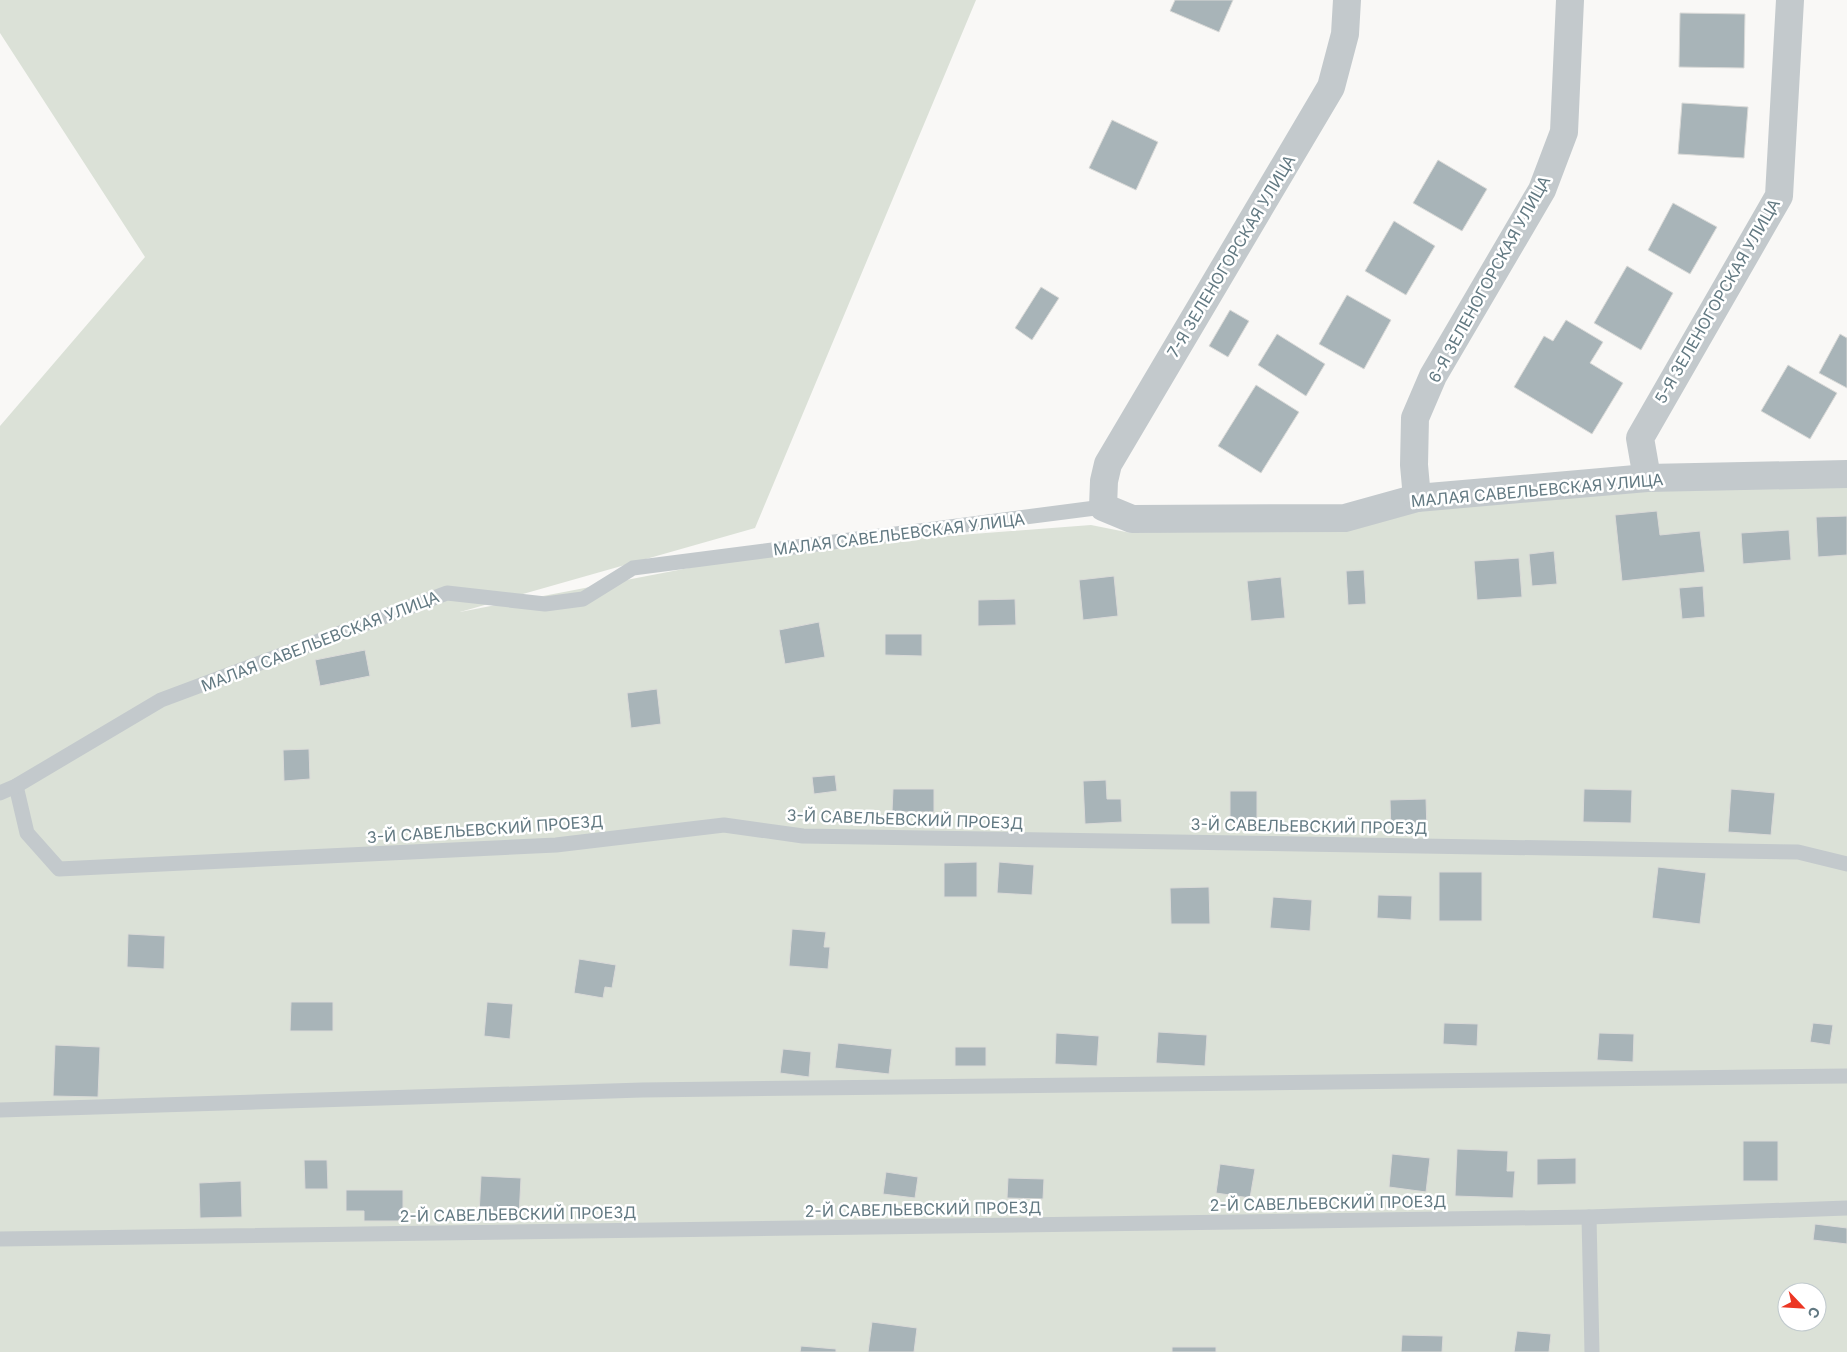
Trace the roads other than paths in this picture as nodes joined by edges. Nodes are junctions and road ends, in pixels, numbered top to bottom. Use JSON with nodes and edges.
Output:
{"nodes":[{"id":1,"x":1347,"y":0,"type":"edge"},
{"id":2,"x":1570,"y":0,"type":"edge"},
{"id":3,"x":1790,"y":0,"type":"edge"},
{"id":4,"x":1847,"y":474,"type":"edge"},
{"id":5,"x":1647,"y":478,"type":"junction"},
{"id":6,"x":1416,"y":498,"type":"junction"},
{"id":7,"x":1103,"y":507,"type":"junction"},
{"id":8,"x":16,"y":786,"type":"junction"},
{"id":9,"x":0,"y":793,"type":"edge"},
{"id":10,"x":1847,"y":864,"type":"edge"},
{"id":11,"x":1847,"y":1076,"type":"edge"},
{"id":12,"x":0,"y":1110,"type":"edge"},
{"id":13,"x":1847,"y":1208,"type":"edge"},
{"id":14,"x":1589,"y":1217,"type":"junction"},
{"id":15,"x":0,"y":1239,"type":"edge"},
{"id":16,"x":1592,"y":1352,"type":"edge"}],
"edges":[{"from":1,"to":7,"type":"street","name":"7-Я ЗЕЛЕНОГОРСКАЯ УЛИЦА"},
{"from":2,"to":6,"type":"street","name":"6-Я ЗЕЛЕНОГОРСКАЯ УЛИЦА"},
{"from":3,"to":5,"type":"street","name":"5-Я ЗЕЛЕНОГОРСКАЯ УЛИЦА"},
{"from":4,"to":5,"type":"street","name":"МАЛАЯ САВЕЛЬЕВСКАЯ УЛИЦА"},
{"from":5,"to":6,"type":"street","name":"МАЛАЯ САВЕЛЬЕВСКАЯ УЛИЦА"},
{"from":6,"to":7,"type":"street","name":"МАЛАЯ САВЕЛЬЕВСКАЯ УЛИЦА"},
{"from":7,"to":8,"type":"lane","name":"МАЛАЯ САВЕЛЬЕВСКАЯ УЛИЦА"},
{"from":8,"to":9,"type":"lane","name":"МАЛАЯ САВЕЛЬЕВСКАЯ УЛИЦА"},
{"from":8,"to":10,"type":"lane","name":"3-Й САВЕЛЬЕВСКИЙ ПРОЕЗД"},
{"from":11,"to":12,"type":"lane"},
{"from":13,"to":14,"type":"lane","name":"2-Й САВЕЛЬЕВСКИЙ ПРОЕЗД"},
{"from":14,"to":15,"type":"lane","name":"2-Й САВЕЛЬЕВСКИЙ ПРОЕЗД"},
{"from":14,"to":16,"type":"lane"}]}
